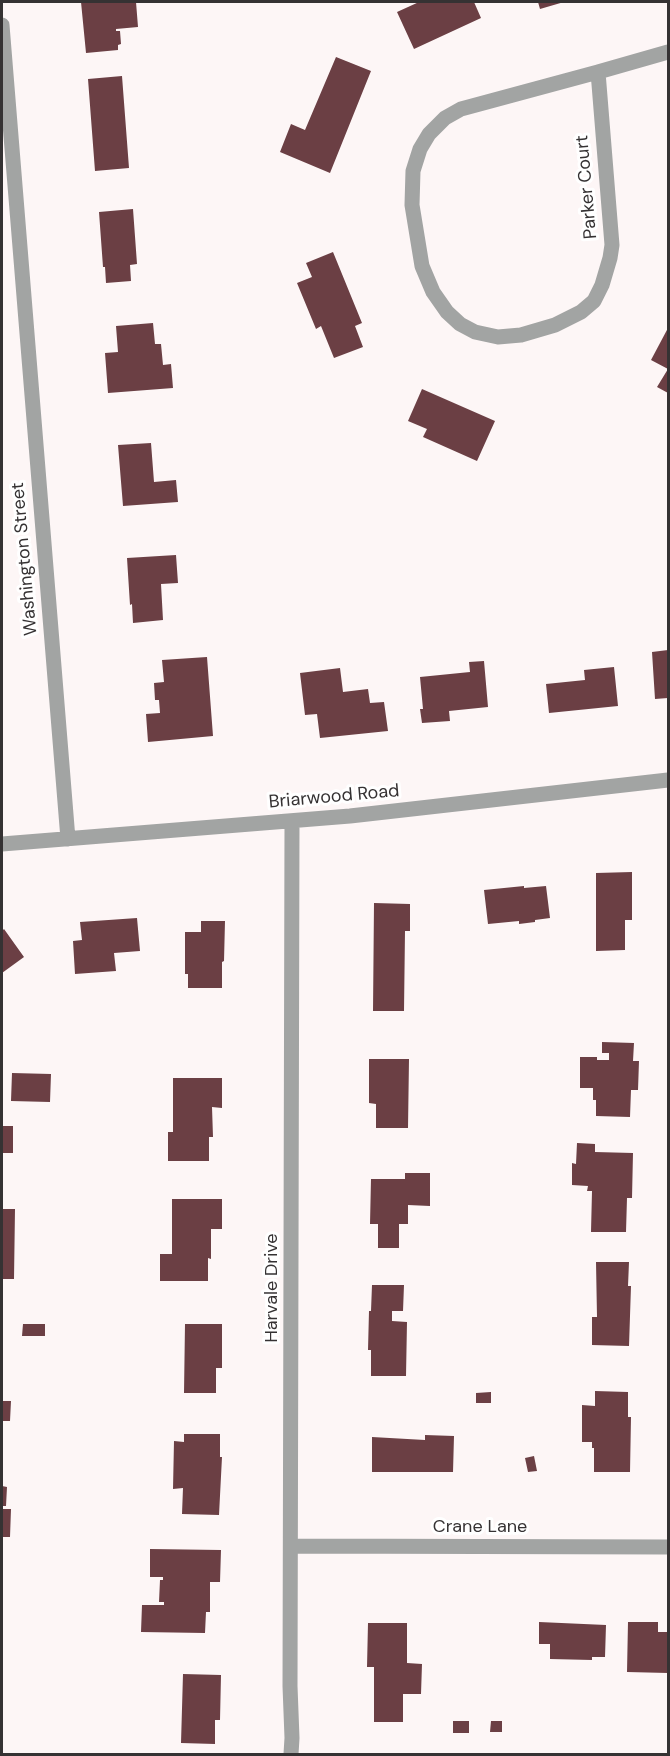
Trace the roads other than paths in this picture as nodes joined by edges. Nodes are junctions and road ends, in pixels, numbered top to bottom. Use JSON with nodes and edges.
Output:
{"nodes":[{"id":1,"x":2,"y":25,"type":"edge"},
{"id":2,"x":669,"y":52,"type":"edge"},
{"id":3,"x":598,"y":72,"type":"junction"},
{"id":4,"x":669,"y":780,"type":"edge"},
{"id":5,"x":292,"y":821,"type":"junction"},
{"id":6,"x":68,"y":839,"type":"junction"},
{"id":7,"x":2,"y":844,"type":"edge"},
{"id":8,"x":291,"y":1546,"type":"junction"},
{"id":9,"x":669,"y":1547,"type":"edge"},
{"id":10,"x":291,"y":1755,"type":"edge"}],
"edges":[{"from":1,"to":6,"type":"street","name":"Washington Street"},
{"from":2,"to":3,"type":"street","name":"Parker Court"},
{"from":3,"to":3,"type":"street","name":"Parker Court"},
{"from":4,"to":5,"type":"street","name":"Briarwood Road"},
{"from":5,"to":6,"type":"street","name":"Briarwood Road"},
{"from":5,"to":8,"type":"street","name":"Harvale Drive"},
{"from":6,"to":7,"type":"street","name":"Briarwood Road"},
{"from":8,"to":9,"type":"street","name":"Crane Lane"},
{"from":8,"to":10,"type":"street","name":"Harvale Drive"}]}
